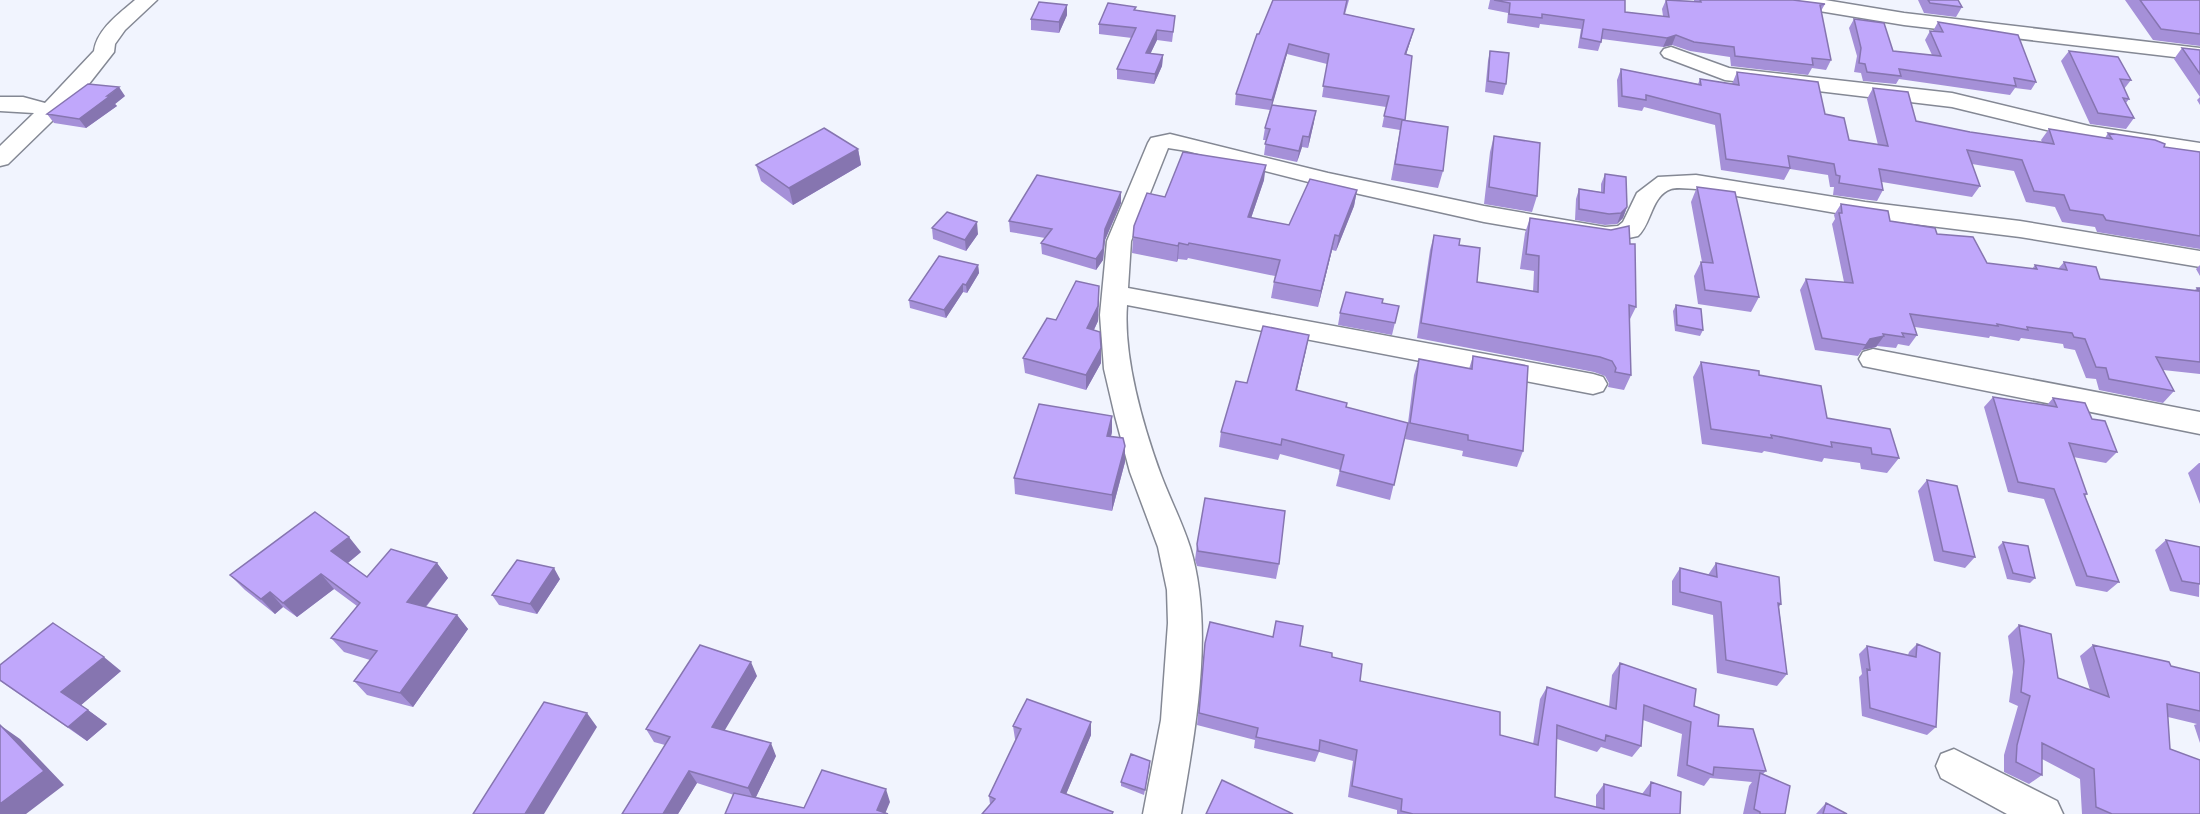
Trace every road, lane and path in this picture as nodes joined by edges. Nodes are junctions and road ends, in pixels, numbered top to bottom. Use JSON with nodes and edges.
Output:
{"nodes":[{"id":1,"x":147,"y":0,"type":"edge"},
{"id":2,"x":1789,"y":0,"type":"edge"},
{"id":3,"x":1671,"y":53,"type":"dead end"},
{"id":4,"x":2200,"y":54,"type":"edge"},
{"id":5,"x":0,"y":104,"type":"edge"},
{"id":6,"x":50,"y":110,"type":"junction"},
{"id":7,"x":2200,"y":150,"type":"edge"},
{"id":8,"x":0,"y":159,"type":"edge"},
{"id":9,"x":2200,"y":259,"type":"edge"},
{"id":10,"x":1114,"y":294,"type":"junction"},
{"id":11,"x":1873,"y":359,"type":"dead end"},
{"id":12,"x":1593,"y":384,"type":"dead end"},
{"id":13,"x":2200,"y":423,"type":"edge"},
{"id":14,"x":1954,"y":766,"type":"dead end"},
{"id":15,"x":1162,"y":814,"type":"edge"},
{"id":16,"x":2044,"y":814,"type":"edge"}],
"edges":[{"from":1,"to":6,"type":"street"},
{"from":2,"to":4,"type":"street"},
{"from":3,"to":7,"type":"street"},
{"from":5,"to":6,"type":"street"},
{"from":6,"to":8,"type":"street"},
{"from":9,"to":10,"type":"street"},
{"from":10,"to":12,"type":"street"},
{"from":10,"to":15,"type":"street"},
{"from":11,"to":13,"type":"street"},
{"from":14,"to":16,"type":"street"}]}
